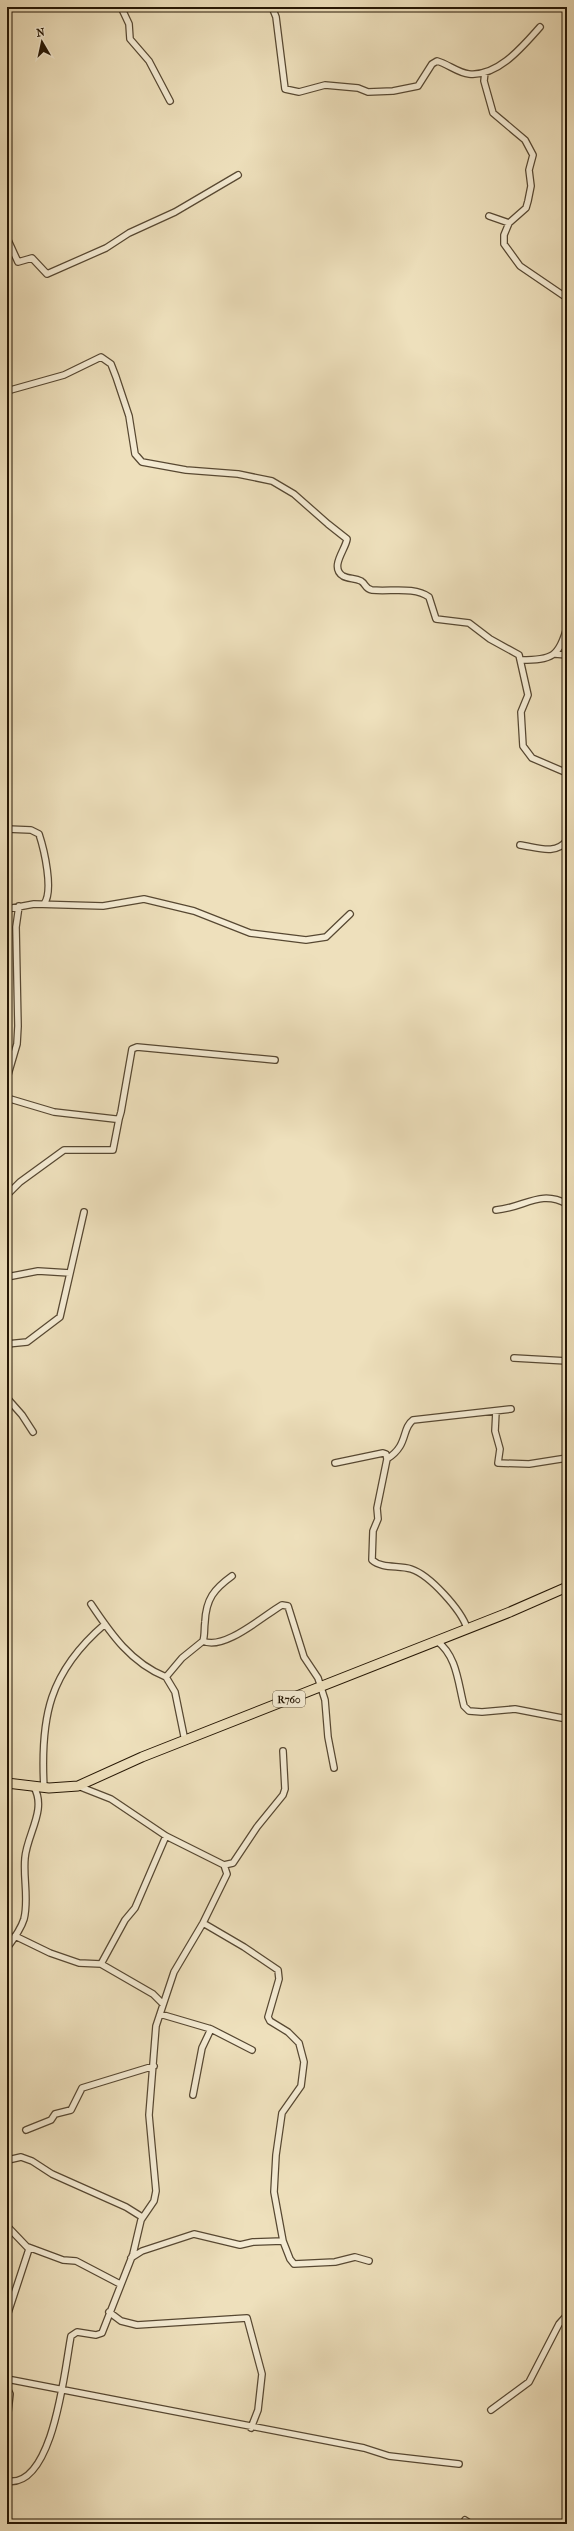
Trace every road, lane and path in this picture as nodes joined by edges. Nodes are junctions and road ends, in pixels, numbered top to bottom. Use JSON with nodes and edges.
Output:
{"nodes":[{"id":1,"x":121,"y":7,"type":"edge"},
{"id":2,"x":272,"y":7,"type":"edge"},
{"id":3,"x":540,"y":27,"type":"dead end"},
{"id":4,"x":485,"y":72,"type":"junction"},
{"id":5,"x":170,"y":101,"type":"dead end"},
{"id":6,"x":238,"y":175,"type":"dead end"},
{"id":7,"x":489,"y":216,"type":"dead end"},
{"id":8,"x":510,"y":223,"type":"junction"},
{"id":9,"x":7,"y":238,"type":"edge"},
{"id":10,"x":567,"y":298,"type":"edge"},
{"id":11,"x":7,"y":391,"type":"edge"},
{"id":12,"x":567,"y":627,"type":"edge"},
{"id":13,"x":555,"y":654,"type":"junction"},
{"id":14,"x":567,"y":656,"type":"edge"},
{"id":15,"x":521,"y":660,"type":"junction"},
{"id":16,"x":567,"y":774,"type":"edge"},
{"id":17,"x":7,"y":829,"type":"edge"},
{"id":18,"x":567,"y":840,"type":"edge"},
{"id":19,"x":520,"y":845,"type":"dead end"},
{"id":20,"x":44,"y":904,"type":"junction"},
{"id":21,"x":19,"y":906,"type":"junction"},
{"id":22,"x":7,"y":909,"type":"edge"},
{"id":23,"x":350,"y":914,"type":"dead end"},
{"id":24,"x":275,"y":1060,"type":"dead end"},
{"id":25,"x":7,"y":1078,"type":"edge"},
{"id":26,"x":7,"y":1098,"type":"edge"},
{"id":27,"x":119,"y":1119,"type":"junction"},
{"id":28,"x":8,"y":1192,"type":"edge"},
{"id":29,"x":567,"y":1204,"type":"edge"},
{"id":30,"x":496,"y":1210,"type":"dead end"},
{"id":31,"x":84,"y":1212,"type":"dead end"},
{"id":32,"x":70,"y":1273,"type":"junction"},
{"id":33,"x":7,"y":1278,"type":"edge"},
{"id":34,"x":7,"y":1344,"type":"edge"},
{"id":35,"x":514,"y":1358,"type":"dead end"},
{"id":36,"x":567,"y":1361,"type":"edge"},
{"id":37,"x":7,"y":1397,"type":"edge"},
{"id":38,"x":511,"y":1409,"type":"dead end"},
{"id":39,"x":496,"y":1411,"type":"junction"},
{"id":40,"x":33,"y":1432,"type":"dead end"},
{"id":41,"x":567,"y":1458,"type":"edge"},
{"id":42,"x":387,"y":1459,"type":"junction"},
{"id":43,"x":335,"y":1463,"type":"dead end"},
{"id":44,"x":232,"y":1576,"type":"dead end"},
{"id":45,"x":567,"y":1587,"type":"edge"},
{"id":46,"x":91,"y":1604,"type":"dead end"},
{"id":47,"x":105,"y":1624,"type":"junction"},
{"id":48,"x":467,"y":1628,"type":"junction"},
{"id":49,"x":203,"y":1641,"type":"junction"},
{"id":50,"x":437,"y":1641,"type":"junction"},
{"id":51,"x":166,"y":1677,"type":"junction"},
{"id":52,"x":319,"y":1686,"type":"junction"},
{"id":53,"x":567,"y":1719,"type":"edge"},
{"id":54,"x":185,"y":1741,"type":"junction"},
{"id":55,"x":284,"y":1751,"type":"dead end"},
{"id":56,"x":334,"y":1768,"type":"dead end"},
{"id":57,"x":7,"y":1783,"type":"edge"},
{"id":58,"x":78,"y":1786,"type":"junction"},
{"id":59,"x":34,"y":1787,"type":"junction"},
{"id":60,"x":44,"y":1788,"type":"junction"},
{"id":61,"x":166,"y":1836,"type":"junction"},
{"id":62,"x":224,"y":1865,"type":"junction"},
{"id":63,"x":204,"y":1923,"type":"junction"},
{"id":64,"x":15,"y":1936,"type":"junction"},
{"id":65,"x":7,"y":1948,"type":"edge"},
{"id":66,"x":101,"y":1964,"type":"junction"},
{"id":67,"x":163,"y":2004,"type":"junction"},
{"id":68,"x":160,"y":2014,"type":"junction"},
{"id":69,"x":211,"y":2029,"type":"junction"},
{"id":70,"x":252,"y":2050,"type":"dead end"},
{"id":71,"x":154,"y":2066,"type":"junction"},
{"id":72,"x":193,"y":2095,"type":"dead end"},
{"id":73,"x":26,"y":2130,"type":"dead end"},
{"id":74,"x":8,"y":2160,"type":"dead end"},
{"id":75,"x":142,"y":2216,"type":"junction"},
{"id":76,"x":7,"y":2226,"type":"edge"},
{"id":77,"x":283,"y":2241,"type":"junction"},
{"id":78,"x":28,"y":2247,"type":"junction"},
{"id":79,"x":131,"y":2258,"type":"junction"},
{"id":80,"x":369,"y":2261,"type":"dead end"},
{"id":81,"x":120,"y":2284,"type":"junction"},
{"id":82,"x":109,"y":2312,"type":"junction"},
{"id":83,"x":567,"y":2315,"type":"edge"},
{"id":84,"x":7,"y":2316,"type":"edge"},
{"id":85,"x":7,"y":2379,"type":"edge"},
{"id":86,"x":7,"y":2388,"type":"edge"},
{"id":87,"x":62,"y":2390,"type":"junction"},
{"id":88,"x":491,"y":2410,"type":"dead end"},
{"id":89,"x":7,"y":2421,"type":"edge"},
{"id":90,"x":251,"y":2428,"type":"junction"},
{"id":91,"x":459,"y":2464,"type":"dead end"},
{"id":92,"x":7,"y":2481,"type":"edge"},
{"id":93,"x":465,"y":2520,"type":"dead end"},
{"id":94,"x":471,"y":2524,"type":"edge"}],
"edges":[{"from":1,"to":5,"type":"street"},
{"from":2,"to":4,"type":"street"},
{"from":3,"to":4,"type":"street"},
{"from":4,"to":8,"type":"street"},
{"from":6,"to":9,"type":"street"},
{"from":7,"to":8,"type":"street"},
{"from":8,"to":10,"type":"street"},
{"from":11,"to":15,"type":"street"},
{"from":12,"to":13,"type":"street"},
{"from":13,"to":14,"type":"street"},
{"from":13,"to":15,"type":"street"},
{"from":15,"to":16,"type":"street"},
{"from":17,"to":20,"type":"street"},
{"from":18,"to":19,"type":"street"},
{"from":20,"to":21,"type":"street"},
{"from":20,"to":23,"type":"street"},
{"from":21,"to":22,"type":"street"},
{"from":21,"to":25,"type":"street"},
{"from":24,"to":27,"type":"street"},
{"from":26,"to":27,"type":"street"},
{"from":27,"to":28,"type":"street"},
{"from":29,"to":30,"type":"street"},
{"from":31,"to":32,"type":"street"},
{"from":32,"to":33,"type":"street"},
{"from":32,"to":34,"type":"street"},
{"from":35,"to":36,"type":"street"},
{"from":37,"to":40,"type":"street"},
{"from":38,"to":39,"type":"street"},
{"from":39,"to":41,"type":"street"},
{"from":39,"to":42,"type":"street"},
{"from":42,"to":43,"type":"street"},
{"from":42,"to":48,"type":"street"},
{"from":44,"to":49,"type":"street"},
{"from":45,"to":48,"type":"main road","number":"R760"},
{"from":46,"to":47,"type":"street"},
{"from":47,"to":51,"type":"street"},
{"from":47,"to":60,"type":"street"},
{"from":48,"to":50,"type":"main road","number":"R760"},
{"from":49,"to":51,"type":"street"},
{"from":49,"to":52,"type":"street"},
{"from":50,"to":52,"type":"main road","number":"R760"},
{"from":50,"to":53,"type":"street"},
{"from":51,"to":54,"type":"street"},
{"from":52,"to":54,"type":"main road","number":"R760"},
{"from":52,"to":56,"type":"street"},
{"from":54,"to":58,"type":"main road","number":"R760"},
{"from":55,"to":62,"type":"street"},
{"from":57,"to":59,"type":"main road","number":"R760"},
{"from":58,"to":60,"type":"main road","number":"R760"},
{"from":58,"to":61,"type":"street"},
{"from":59,"to":60,"type":"main road","number":"R760"},
{"from":59,"to":64,"type":"street"},
{"from":61,"to":62,"type":"street"},
{"from":61,"to":66,"type":"street"},
{"from":62,"to":63,"type":"street"},
{"from":63,"to":67,"type":"street"},
{"from":63,"to":77,"type":"street"},
{"from":64,"to":65,"type":"street"},
{"from":64,"to":66,"type":"street"},
{"from":66,"to":67,"type":"street"},
{"from":67,"to":68,"type":"street"},
{"from":68,"to":69,"type":"street"},
{"from":68,"to":71,"type":"street"},
{"from":69,"to":70,"type":"street"},
{"from":69,"to":72,"type":"street"},
{"from":71,"to":73,"type":"street"},
{"from":71,"to":75,"type":"street"},
{"from":74,"to":75,"type":"street"},
{"from":75,"to":79,"type":"street"},
{"from":76,"to":78,"type":"street"},
{"from":77,"to":79,"type":"street"},
{"from":77,"to":80,"type":"street"},
{"from":78,"to":81,"type":"street"},
{"from":78,"to":84,"type":"street"},
{"from":79,"to":81,"type":"street"},
{"from":81,"to":82,"type":"street"},
{"from":82,"to":87,"type":"street"},
{"from":82,"to":90,"type":"street"},
{"from":83,"to":88,"type":"street"},
{"from":85,"to":87,"type":"street"},
{"from":86,"to":89,"type":"street"},
{"from":87,"to":90,"type":"street"},
{"from":87,"to":92,"type":"street"},
{"from":90,"to":91,"type":"street"},
{"from":93,"to":94,"type":"street"}]}
